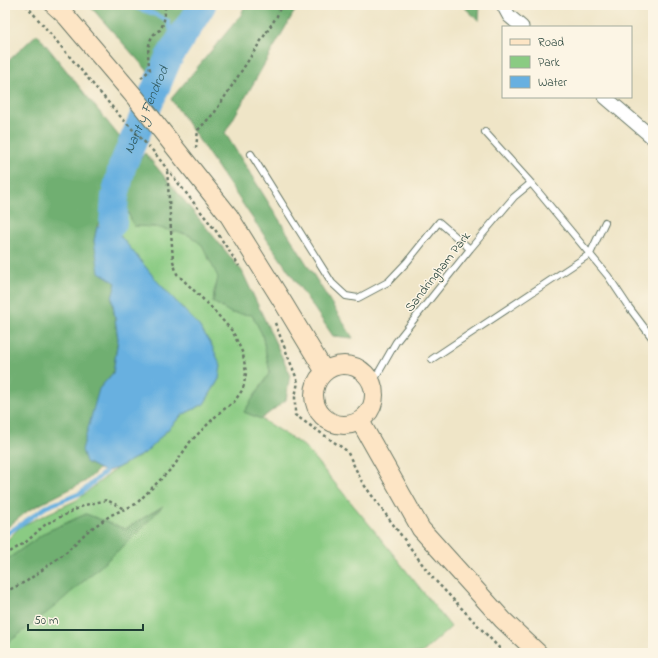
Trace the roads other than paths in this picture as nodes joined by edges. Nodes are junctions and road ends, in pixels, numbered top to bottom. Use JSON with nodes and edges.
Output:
{"nodes":[{"id":1,"x":54,"y":5,"type":"edge"},
{"id":2,"x":504,"y":5,"type":"edge"},
{"id":3,"x":521,"y":26,"type":"edge"},
{"id":4,"x":606,"y":98,"type":"edge"},
{"id":5,"x":485,"y":132,"type":"dead end"},
{"id":6,"x":653,"y":138,"type":"edge"},
{"id":7,"x":251,"y":154,"type":"dead end"},
{"id":8,"x":531,"y":183,"type":"junction"},
{"id":9,"x":605,"y":222,"type":"dead end"},
{"id":10,"x":470,"y":249,"type":"junction"},
{"id":11,"x":590,"y":254,"type":"junction"},
{"id":12,"x":653,"y":339,"type":"edge"},
{"id":13,"x":432,"y":359,"type":"dead end"},
{"id":14,"x":325,"y":372,"type":"junction"},
{"id":15,"x":372,"y":384,"type":"junction"},
{"id":16,"x":360,"y":421,"type":"junction"},
{"id":17,"x":538,"y":653,"type":"edge"}],
"edges":[{"from":1,"to":14,"type":"main road"},
{"from":2,"to":3,"type":"street"},
{"from":4,"to":6,"type":"street"},
{"from":5,"to":8,"type":"lane"},
{"from":7,"to":10,"type":"lane"},
{"from":8,"to":10,"type":"lane","name":"Sandringham Park"},
{"from":8,"to":11,"type":"lane"},
{"from":9,"to":11,"type":"lane"},
{"from":10,"to":15,"type":"lane","name":"Sandringham Park"},
{"from":11,"to":12,"type":"lane"},
{"from":11,"to":13,"type":"lane"},
{"from":14,"to":15,"type":"main road"},
{"from":14,"to":16,"type":"main road"},
{"from":15,"to":16,"type":"main road"},
{"from":16,"to":17,"type":"main road"}]}
